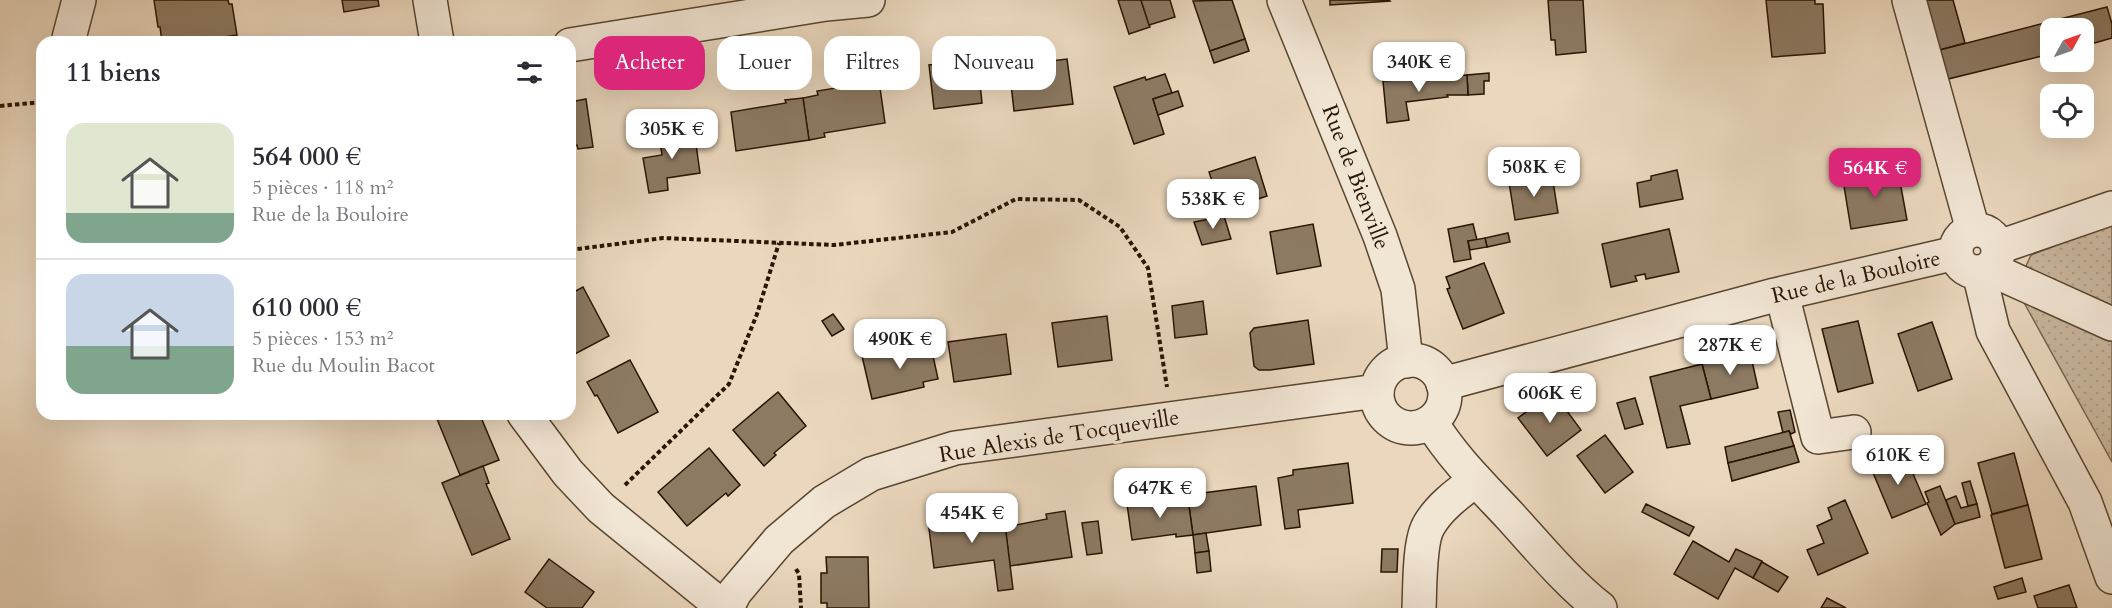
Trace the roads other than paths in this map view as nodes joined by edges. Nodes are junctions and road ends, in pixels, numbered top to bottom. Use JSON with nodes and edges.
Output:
{"nodes":[{"id":1,"x":79,"y":0,"type":"edge"},
{"id":2,"x":430,"y":0,"type":"edge"},
{"id":3,"x":867,"y":0,"type":"edge"},
{"id":4,"x":1284,"y":0,"type":"edge"},
{"id":5,"x":1909,"y":0,"type":"edge"},
{"id":6,"x":825,"y":2,"type":"edge"},
{"id":7,"x":70,"y":36,"type":"edge"},
{"id":8,"x":436,"y":36,"type":"edge"},
{"id":9,"x":576,"y":44,"type":"edge"},
{"id":10,"x":2112,"y":208,"type":"edge"},
{"id":11,"x":1979,"y":254,"type":"junction"},
{"id":12,"x":1782,"y":294,"type":"junction"},
{"id":13,"x":2112,"y":324,"type":"edge"},
{"id":14,"x":1406,"y":360,"type":"junction"},
{"id":15,"x":1443,"y":384,"type":"junction"},
{"id":16,"x":1377,"y":391,"type":"junction"},
{"id":17,"x":529,"y":420,"type":"edge"},
{"id":18,"x":1431,"y":422,"type":"junction"},
{"id":19,"x":1854,"y":432,"type":"dead end"},
{"id":20,"x":1476,"y":480,"type":"junction"},
{"id":21,"x":2112,"y":578,"type":"edge"},
{"id":22,"x":726,"y":608,"type":"edge"},
{"id":23,"x":1419,"y":608,"type":"edge"},
{"id":24,"x":1600,"y":608,"type":"edge"}],
"edges":[{"from":1,"to":7,"type":"street"},
{"from":2,"to":8,"type":"street"},
{"from":3,"to":6,"type":"street"},
{"from":4,"to":14,"type":"street","name":"Rue de Bienville"},
{"from":5,"to":11,"type":"street"},
{"from":6,"to":9,"type":"street"},
{"from":10,"to":11,"type":"street","name":"Rue de la Bouloire"},
{"from":11,"to":12,"type":"street","name":"Rue de la Bouloire"},
{"from":11,"to":13,"type":"street"},
{"from":11,"to":21,"type":"street"},
{"from":12,"to":15,"type":"street","name":"Rue de la Bouloire"},
{"from":12,"to":19,"type":"street"},
{"from":14,"to":15,"type":"street"},
{"from":14,"to":16,"type":"street"},
{"from":15,"to":18,"type":"street"},
{"from":16,"to":18,"type":"street"},
{"from":16,"to":22,"type":"street","name":"Rue Alexis de Tocqueville"},
{"from":17,"to":22,"type":"street"},
{"from":18,"to":20,"type":"street"},
{"from":20,"to":23,"type":"street"},
{"from":20,"to":24,"type":"street"}]}
